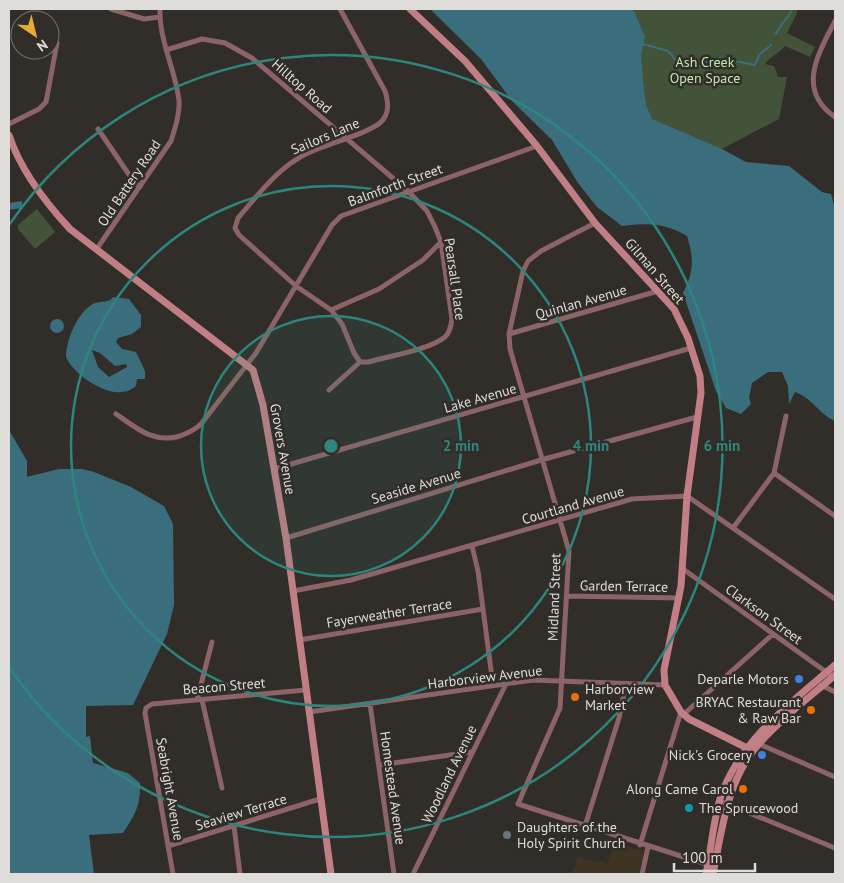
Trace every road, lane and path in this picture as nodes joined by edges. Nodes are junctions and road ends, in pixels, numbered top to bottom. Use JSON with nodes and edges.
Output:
{"nodes":[{"id":1,"x":111,"y":9,"type":"edge"},
{"id":2,"x":160,"y":9,"type":"edge"},
{"id":3,"x":340,"y":9,"type":"edge"},
{"id":4,"x":410,"y":9,"type":"edge"},
{"id":5,"x":160,"y":17,"type":"junction"},
{"id":6,"x":835,"y":21,"type":"edge"},
{"id":7,"x":166,"y":50,"type":"junction"},
{"id":8,"x":55,"y":60,"type":"edge"},
{"id":9,"x":835,"y":117,"type":"edge"},
{"id":10,"x":9,"y":124,"type":"edge"},
{"id":11,"x":98,"y":129,"type":"dead end"},
{"id":12,"x":9,"y":135,"type":"edge"},
{"id":13,"x":344,"y":138,"type":"junction"},
{"id":14,"x":537,"y":146,"type":"junction"},
{"id":15,"x":140,"y":187,"type":"junction"},
{"id":16,"x":408,"y":191,"type":"junction"},
{"id":17,"x":595,"y":222,"type":"junction"},
{"id":18,"x":441,"y":242,"type":"junction"},
{"id":19,"x":96,"y":250,"type":"junction"},
{"id":20,"x":296,"y":286,"type":"junction"},
{"id":21,"x":658,"y":291,"type":"junction"},
{"id":22,"x":331,"y":310,"type":"junction"},
{"id":23,"x":509,"y":334,"type":"junction"},
{"id":24,"x":691,"y":348,"type":"junction"},
{"id":25,"x":360,"y":362,"type":"junction"},
{"id":26,"x":247,"y":364,"type":"junction"},
{"id":27,"x":330,"y":390,"type":"dead end"},
{"id":28,"x":524,"y":397,"type":"junction"},
{"id":29,"x":116,"y":414,"type":"dead end"},
{"id":30,"x":786,"y":416,"type":"dead end"},
{"id":31,"x":697,"y":417,"type":"junction"},
{"id":32,"x":541,"y":460,"type":"junction"},
{"id":33,"x":274,"y":469,"type":"junction"},
{"id":34,"x":774,"y":473,"type":"junction"},
{"id":35,"x":687,"y":496,"type":"junction"},
{"id":36,"x":835,"y":516,"type":"edge"},
{"id":37,"x":559,"y":520,"type":"junction"},
{"id":38,"x":733,"y":528,"type":"junction"},
{"id":39,"x":286,"y":538,"type":"junction"},
{"id":40,"x":472,"y":546,"type":"junction"},
{"id":41,"x":683,"y":569,"type":"junction"},
{"id":42,"x":293,"y":591,"type":"junction"},
{"id":43,"x":567,"y":596,"type":"junction"},
{"id":44,"x":680,"y":598,"type":"junction"},
{"id":45,"x":835,"y":599,"type":"edge"},
{"id":46,"x":483,"y":609,"type":"junction"},
{"id":47,"x":772,"y":634,"type":"junction"},
{"id":48,"x":299,"y":640,"type":"junction"},
{"id":49,"x":212,"y":642,"type":"dead end"},
{"id":50,"x":835,"y":665,"type":"edge"},
{"id":51,"x":832,"y":675,"type":"edge"},
{"id":52,"x":562,"y":682,"type":"junction"},
{"id":53,"x":506,"y":684,"type":"junction"},
{"id":54,"x":626,"y":684,"type":"junction"},
{"id":55,"x":819,"y":684,"type":"junction"},
{"id":56,"x":493,"y":685,"type":"junction"},
{"id":57,"x":666,"y":685,"type":"junction"},
{"id":58,"x":305,"y":690,"type":"junction"},
{"id":59,"x":835,"y":692,"type":"edge"},
{"id":60,"x":200,"y":700,"type":"junction"},
{"id":61,"x":370,"y":704,"type":"junction"},
{"id":62,"x":146,"y":708,"type":"joint"},
{"id":63,"x":309,"y":712,"type":"junction"},
{"id":64,"x":682,"y":713,"type":"junction"},
{"id":65,"x":755,"y":742,"type":"junction"},
{"id":66,"x":746,"y":748,"type":"junction"},
{"id":67,"x":753,"y":750,"type":"junction"},
{"id":68,"x":471,"y":752,"type":"junction"},
{"id":69,"x":380,"y":765,"type":"junction"},
{"id":70,"x":835,"y":777,"type":"edge"},
{"id":71,"x":222,"y":788,"type":"dead end"},
{"id":72,"x":320,"y":799,"type":"junction"},
{"id":73,"x":720,"y":801,"type":"junction"},
{"id":74,"x":728,"y":804,"type":"junction"},
{"id":75,"x":234,"y":826,"type":"junction"},
{"id":76,"x":585,"y":826,"type":"junction"},
{"id":77,"x":640,"y":845,"type":"junction"},
{"id":78,"x":168,"y":846,"type":"junction"},
{"id":79,"x":648,"y":847,"type":"junction"},
{"id":80,"x":835,"y":848,"type":"edge"},
{"id":81,"x":712,"y":869,"type":"edge"},
{"id":82,"x":173,"y":874,"type":"edge"},
{"id":83,"x":240,"y":874,"type":"edge"},
{"id":84,"x":331,"y":874,"type":"edge"},
{"id":85,"x":394,"y":874,"type":"edge"},
{"id":86,"x":413,"y":874,"type":"edge"},
{"id":87,"x":642,"y":874,"type":"edge"},
{"id":88,"x":706,"y":874,"type":"edge"}],
"edges":[{"from":1,"to":5,"type":"street"},
{"from":2,"to":5,"type":"street","name":"Old Battery Road"},
{"from":3,"to":13,"type":"street","name":"Sailors Lane"},
{"from":4,"to":14,"type":"street","name":"Gilman Street"},
{"from":5,"to":7,"type":"street","name":"Old Battery Road"},
{"from":6,"to":9,"type":"street"},
{"from":7,"to":13,"type":"street","name":"Hilltop Road"},
{"from":7,"to":15,"type":"street","name":"Old Battery Road"},
{"from":8,"to":10,"type":"street"},
{"from":11,"to":15,"type":"street"},
{"from":12,"to":19,"type":"street","name":"Grovers Avenue"},
{"from":13,"to":16,"type":"street","name":"Hilltop Road"},
{"from":13,"to":20,"type":"street","name":"Sailors Lane"},
{"from":14,"to":16,"type":"street","name":"Balmforth Street"},
{"from":14,"to":17,"type":"street","name":"Gilman Street"},
{"from":15,"to":19,"type":"street","name":"Old Battery Road"},
{"from":16,"to":18,"type":"street","name":"Pearsall Place"},
{"from":16,"to":20,"type":"street","name":"Balmforth Street"},
{"from":17,"to":21,"type":"street","name":"Gilman Street"},
{"from":17,"to":23,"type":"street","name":"Midland Street"},
{"from":18,"to":22,"type":"street"},
{"from":18,"to":25,"type":"street","name":"Pearsall Place"},
{"from":19,"to":26,"type":"street","name":"Grovers Avenue"},
{"from":20,"to":22,"type":"street"},
{"from":20,"to":26,"type":"street","name":"Balmforth Street"},
{"from":21,"to":23,"type":"street","name":"Quinlan Avenue"},
{"from":21,"to":24,"type":"street","name":"Gilman Street"},
{"from":22,"to":25,"type":"street"},
{"from":23,"to":28,"type":"street","name":"Midland Street"},
{"from":24,"to":28,"type":"street","name":"Lake Avenue"},
{"from":24,"to":31,"type":"street","name":"Gilman Street"},
{"from":25,"to":27,"type":"street"},
{"from":26,"to":29,"type":"street","name":"Balmforth Street"},
{"from":26,"to":33,"type":"street","name":"Grovers Avenue"},
{"from":28,"to":32,"type":"street","name":"Midland Street"},
{"from":28,"to":33,"type":"street","name":"Lake Avenue"},
{"from":30,"to":34,"type":"street"},
{"from":31,"to":32,"type":"street","name":"Seaside Avenue"},
{"from":31,"to":35,"type":"street","name":"Gilman Street"},
{"from":32,"to":37,"type":"street","name":"Midland Street"},
{"from":32,"to":39,"type":"street","name":"Seaside Avenue"},
{"from":33,"to":39,"type":"street","name":"Grovers Avenue"},
{"from":34,"to":36,"type":"street"},
{"from":34,"to":38,"type":"street"},
{"from":35,"to":37,"type":"street","name":"Courtland Avenue"},
{"from":35,"to":38,"type":"street"},
{"from":35,"to":41,"type":"street","name":"Gilman Street"},
{"from":37,"to":40,"type":"street","name":"Courtland Avenue"},
{"from":37,"to":43,"type":"street","name":"Midland Street"},
{"from":38,"to":45,"type":"street"},
{"from":39,"to":42,"type":"street","name":"Grovers Avenue"},
{"from":40,"to":42,"type":"street","name":"Courtland Avenue"},
{"from":40,"to":46,"type":"street"},
{"from":41,"to":44,"type":"street","name":"Gilman Street"},
{"from":41,"to":47,"type":"street","name":"Clarkson Street"},
{"from":42,"to":48,"type":"street","name":"Grovers Avenue"},
{"from":43,"to":44,"type":"street","name":"Garden Terrace"},
{"from":43,"to":52,"type":"street","name":"Midland Street"},
{"from":44,"to":57,"type":"street","name":"Gilman Street"},
{"from":46,"to":48,"type":"street","name":"Fayerweather Terrace"},
{"from":46,"to":56,"type":"street"},
{"from":47,"to":51,"type":"street","name":"Clarkson Street"},
{"from":47,"to":64,"type":"street"},
{"from":48,"to":58,"type":"street","name":"Grovers Avenue"},
{"from":49,"to":60,"type":"street"},
{"from":50,"to":51,"type":"street"},
{"from":51,"to":55,"type":"street"},
{"from":52,"to":53,"type":"street","name":"Harborview Avenue"},
{"from":52,"to":54,"type":"street","name":"Harborview Avenue"},
{"from":52,"to":76,"type":"street","name":"Midland Street"},
{"from":53,"to":56,"type":"street","name":"Harborview Avenue"},
{"from":53,"to":68,"type":"street","name":"Woodland Avenue"},
{"from":54,"to":57,"type":"street","name":"Harborview Avenue"},
{"from":54,"to":76,"type":"street"},
{"from":55,"to":59,"type":"street"},
{"from":55,"to":65,"type":"street"},
{"from":56,"to":61,"type":"street","name":"Harborview Avenue"},
{"from":57,"to":64,"type":"street","name":"Gilman Street"},
{"from":58,"to":60,"type":"street","name":"Beacon Street"},
{"from":58,"to":63,"type":"street","name":"Grovers Avenue"},
{"from":60,"to":62,"type":"street","name":"Beacon Street"},
{"from":60,"to":71,"type":"street"},
{"from":61,"to":63,"type":"street","name":"Harborview Avenue"},
{"from":61,"to":69,"type":"street","name":"Homestead Avenue"},
{"from":62,"to":78,"type":"street","name":"Seabright Avenue"},
{"from":63,"to":72,"type":"street","name":"Grovers Avenue"},
{"from":64,"to":66,"type":"street","name":"Gilman Street"},
{"from":64,"to":77,"type":"street"},
{"from":65,"to":66,"type":"street"},
{"from":65,"to":67,"type":"street"},
{"from":65,"to":70,"type":"street"},
{"from":66,"to":67,"type":"street","name":"Gilman Street"},
{"from":66,"to":73,"type":"street"},
{"from":67,"to":74,"type":"street"},
{"from":68,"to":69,"type":"street"},
{"from":68,"to":86,"type":"street","name":"Woodland Avenue"},
{"from":69,"to":85,"type":"street","name":"Homestead Avenue"},
{"from":72,"to":75,"type":"street","name":"Seaview Terrace"},
{"from":72,"to":84,"type":"street","name":"Grovers Avenue"},
{"from":73,"to":74,"type":"street"},
{"from":73,"to":81,"type":"street"},
{"from":74,"to":80,"type":"street"},
{"from":74,"to":81,"type":"street"},
{"from":75,"to":78,"type":"street","name":"Seaview Terrace"},
{"from":75,"to":83,"type":"street"},
{"from":76,"to":77,"type":"street"},
{"from":77,"to":79,"type":"street"},
{"from":78,"to":82,"type":"street","name":"Seabright Avenue"},
{"from":79,"to":81,"type":"street"},
{"from":79,"to":87,"type":"street"},
{"from":81,"to":88,"type":"street"}]}
